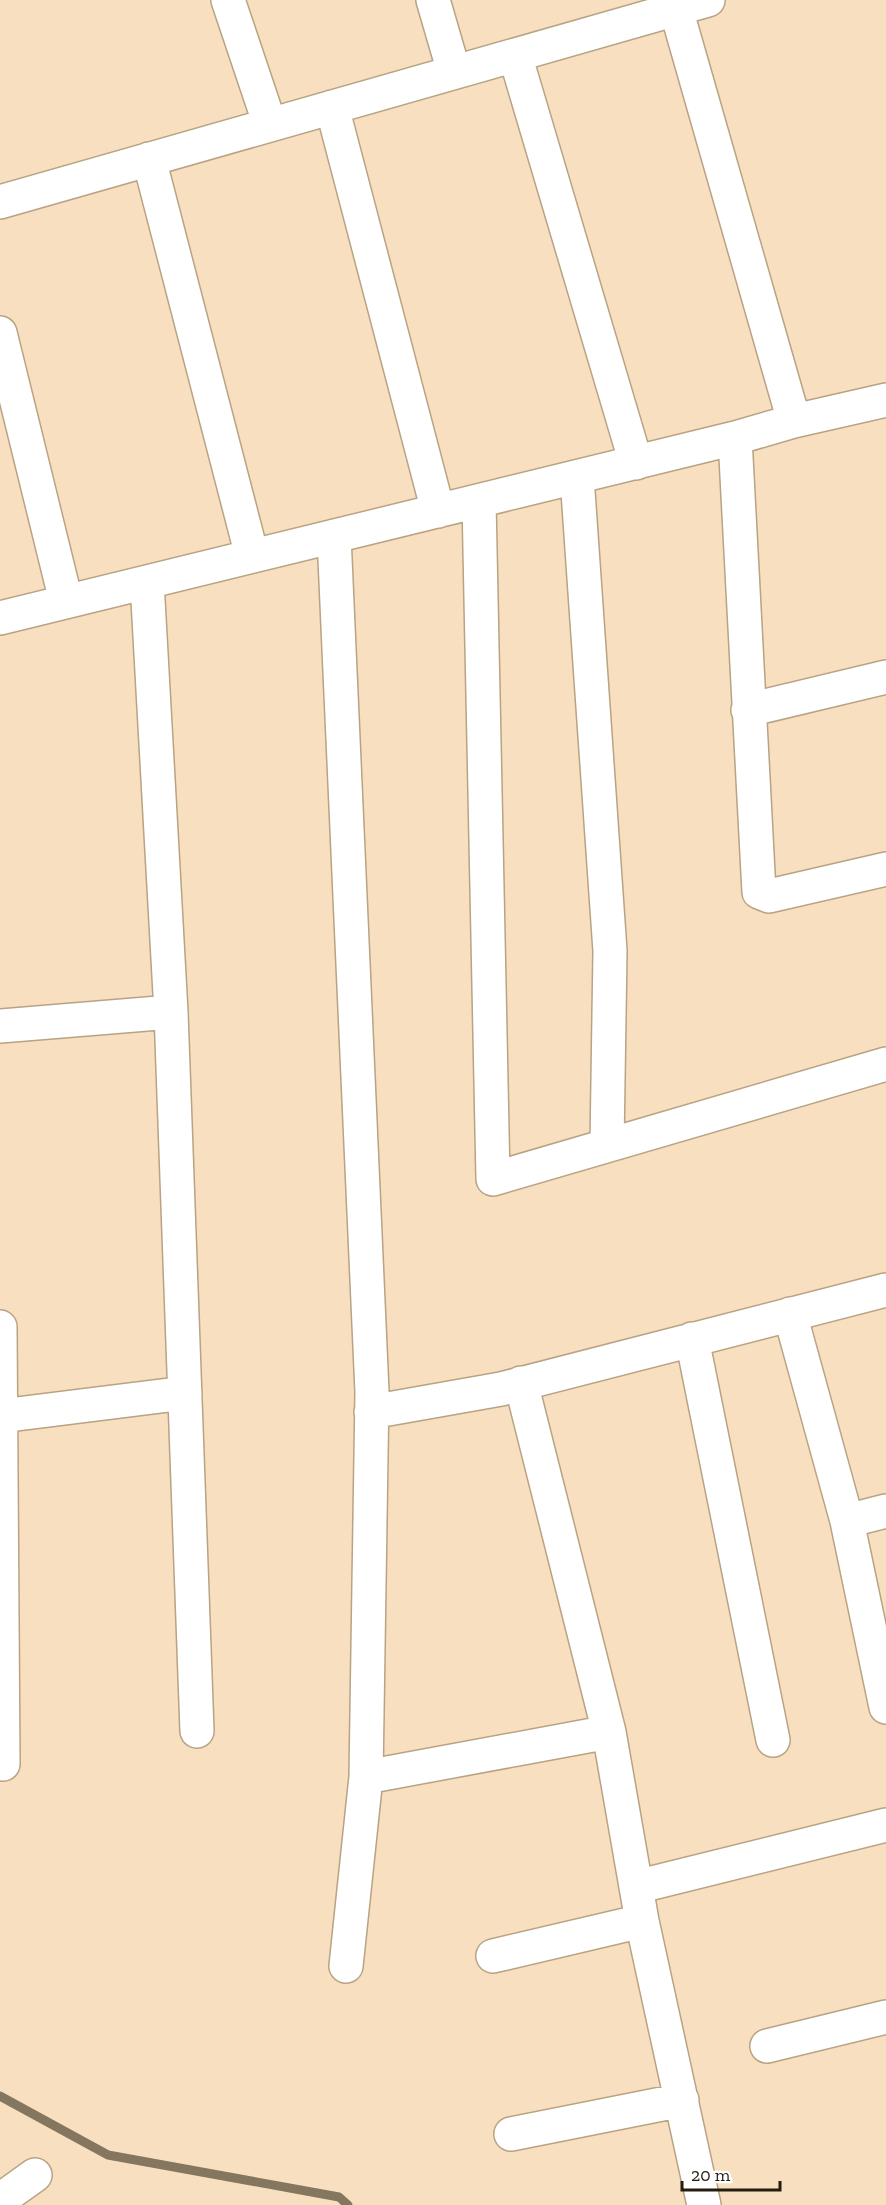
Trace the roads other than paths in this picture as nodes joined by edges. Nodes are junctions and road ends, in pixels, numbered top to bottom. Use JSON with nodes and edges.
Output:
{"nodes":[{"id":1,"x":228,"y":0,"type":"edge"},
{"id":2,"x":433,"y":0,"type":"edge"},
{"id":3,"x":708,"y":0,"type":"edge"},
{"id":4,"x":676,"y":9,"type":"junction"},
{"id":5,"x":637,"y":10,"type":"edge"},
{"id":6,"x":515,"y":55,"type":"junction"},
{"id":7,"x":454,"y":72,"type":"junction"},
{"id":8,"x":332,"y":107,"type":"junction"},
{"id":9,"x":270,"y":125,"type":"junction"},
{"id":10,"x":149,"y":159,"type":"junction"},
{"id":11,"x":0,"y":202,"type":"edge"},
{"id":12,"x":0,"y":333,"type":"edge"},
{"id":13,"x":886,"y":400,"type":"edge"},
{"id":14,"x":794,"y":421,"type":"junction"},
{"id":15,"x":735,"y":438,"type":"junction"},
{"id":16,"x":636,"y":463,"type":"junction"},
{"id":17,"x":577,"y":477,"type":"junction"},
{"id":18,"x":478,"y":501,"type":"junction"},
{"id":19,"x":438,"y":511,"type":"junction"},
{"id":20,"x":334,"y":536,"type":"junction"},
{"id":21,"x":252,"y":556,"type":"junction"},
{"id":22,"x":147,"y":582,"type":"junction"},
{"id":23,"x":66,"y":601,"type":"junction"},
{"id":24,"x":0,"y":618,"type":"edge"},
{"id":25,"x":886,"y":677,"type":"edge"},
{"id":26,"x":748,"y":710,"type":"junction"},
{"id":27,"x":886,"y":869,"type":"edge"},
{"id":28,"x":171,"y":1012,"type":"junction"},
{"id":29,"x":0,"y":1026,"type":"edge"},
{"id":30,"x":886,"y":1064,"type":"edge"},
{"id":31,"x":607,"y":1145,"type":"junction"},
{"id":32,"x":886,"y":1290,"type":"edge"},
{"id":33,"x":790,"y":1314,"type":"junction"},
{"id":34,"x":0,"y":1327,"type":"edge"},
{"id":35,"x":692,"y":1339,"type":"junction"},
{"id":36,"x":521,"y":1383,"type":"junction"},
{"id":37,"x":185,"y":1393,"type":"junction"},
{"id":38,"x":371,"y":1412,"type":"junction"},
{"id":39,"x":1,"y":1416,"type":"edge"},
{"id":40,"x":886,"y":1511,"type":"edge"},
{"id":41,"x":847,"y":1521,"type":"junction"},
{"id":42,"x":886,"y":1707,"type":"edge"},
{"id":43,"x":197,"y":1731,"type":"dead end"},
{"id":44,"x":609,"y":1732,"type":"junction"},
{"id":45,"x":773,"y":1740,"type":"dead end"},
{"id":46,"x":3,"y":1764,"type":"dead end"},
{"id":47,"x":366,"y":1777,"type":"junction"},
{"id":48,"x":886,"y":1825,"type":"edge"},
{"id":49,"x":636,"y":1887,"type":"junction"},
{"id":50,"x":642,"y":1921,"type":"junction"},
{"id":51,"x":493,"y":1956,"type":"dead end"},
{"id":52,"x":346,"y":1966,"type":"dead end"},
{"id":53,"x":886,"y":2017,"type":"edge"},
{"id":54,"x":767,"y":2046,"type":"dead end"},
{"id":55,"x":682,"y":2100,"type":"junction"},
{"id":56,"x":511,"y":2134,"type":"dead end"},
{"id":57,"x":35,"y":2175,"type":"dead end"},
{"id":58,"x":0,"y":2200,"type":"edge"},
{"id":59,"x":704,"y":2205,"type":"edge"}],
"edges":[{"from":1,"to":9,"type":"street"},
{"from":2,"to":7,"type":"street"},
{"from":3,"to":4,"type":"street"},
{"from":4,"to":5,"type":"street"},
{"from":4,"to":14,"type":"street"},
{"from":5,"to":6,"type":"street"},
{"from":6,"to":7,"type":"street"},
{"from":6,"to":16,"type":"street"},
{"from":7,"to":8,"type":"street"},
{"from":8,"to":9,"type":"street"},
{"from":8,"to":19,"type":"street"},
{"from":9,"to":10,"type":"street"},
{"from":10,"to":11,"type":"street"},
{"from":10,"to":21,"type":"street"},
{"from":12,"to":23,"type":"street"},
{"from":13,"to":14,"type":"street"},
{"from":14,"to":15,"type":"street"},
{"from":15,"to":16,"type":"street"},
{"from":15,"to":26,"type":"street"},
{"from":16,"to":17,"type":"street"},
{"from":17,"to":18,"type":"street"},
{"from":17,"to":31,"type":"street"},
{"from":18,"to":19,"type":"street"},
{"from":18,"to":31,"type":"street"},
{"from":19,"to":20,"type":"street"},
{"from":20,"to":21,"type":"street"},
{"from":20,"to":38,"type":"street"},
{"from":21,"to":22,"type":"street"},
{"from":22,"to":23,"type":"street"},
{"from":22,"to":28,"type":"street"},
{"from":23,"to":24,"type":"street"},
{"from":25,"to":26,"type":"street"},
{"from":26,"to":27,"type":"street"},
{"from":28,"to":29,"type":"street"},
{"from":28,"to":37,"type":"street"},
{"from":30,"to":31,"type":"street"},
{"from":32,"to":33,"type":"street"},
{"from":33,"to":35,"type":"street"},
{"from":33,"to":41,"type":"street"},
{"from":34,"to":39,"type":"street"},
{"from":35,"to":36,"type":"street"},
{"from":35,"to":45,"type":"street"},
{"from":36,"to":38,"type":"street"},
{"from":36,"to":44,"type":"street"},
{"from":37,"to":39,"type":"street"},
{"from":37,"to":43,"type":"street"},
{"from":38,"to":47,"type":"street"},
{"from":39,"to":46,"type":"street"},
{"from":40,"to":41,"type":"street"},
{"from":41,"to":42,"type":"street"},
{"from":44,"to":47,"type":"street"},
{"from":44,"to":49,"type":"street"},
{"from":47,"to":52,"type":"street"},
{"from":48,"to":49,"type":"street"},
{"from":49,"to":50,"type":"street"},
{"from":50,"to":51,"type":"street"},
{"from":50,"to":55,"type":"street"},
{"from":53,"to":54,"type":"street"},
{"from":55,"to":56,"type":"street"},
{"from":55,"to":59,"type":"street"},
{"from":57,"to":58,"type":"street"}]}
